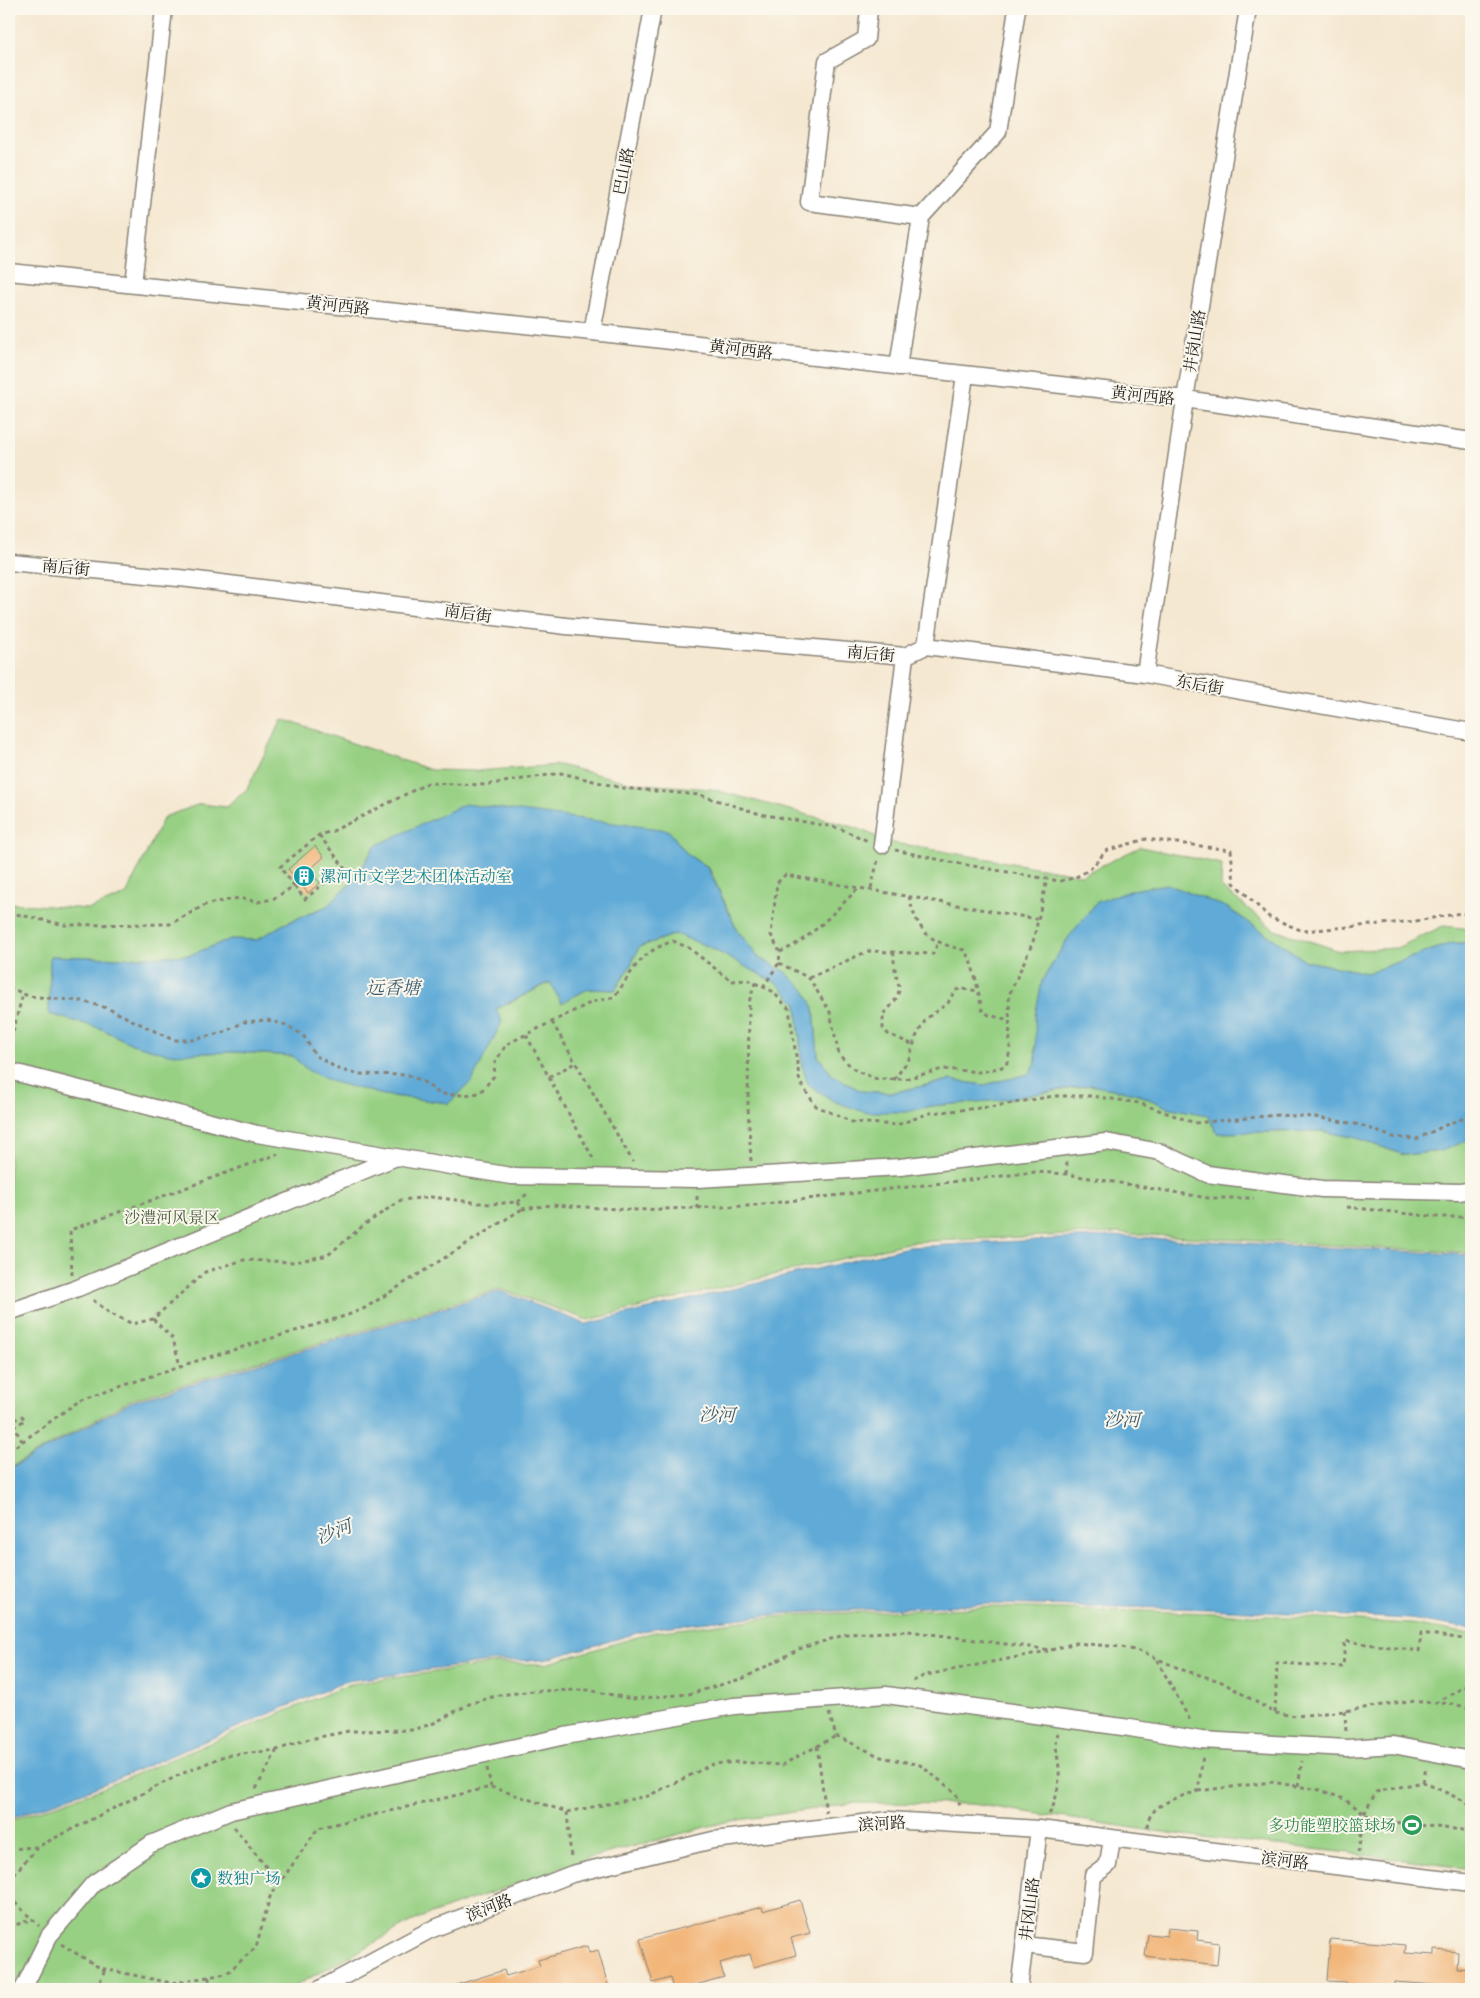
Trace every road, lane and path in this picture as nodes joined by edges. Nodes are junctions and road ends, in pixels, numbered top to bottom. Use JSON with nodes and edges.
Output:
{"nodes":[{"id":1,"x":164,"y":9,"type":"edge"},
{"id":2,"x":653,"y":9,"type":"edge"},
{"id":3,"x":869,"y":9,"type":"edge"},
{"id":4,"x":1017,"y":9,"type":"edge"},
{"id":5,"x":1248,"y":9,"type":"edge"},
{"id":6,"x":921,"y":217,"type":"junction"},
{"id":7,"x":9,"y":272,"type":"edge"},
{"id":8,"x":133,"y":284,"type":"junction"},
{"id":9,"x":592,"y":332,"type":"junction"},
{"id":10,"x":898,"y":367,"type":"junction"},
{"id":11,"x":965,"y":375,"type":"junction"},
{"id":12,"x":1184,"y":399,"type":"junction"},
{"id":13,"x":1471,"y":441,"type":"edge"},
{"id":14,"x":9,"y":562,"type":"edge"},
{"id":15,"x":926,"y":646,"type":"junction"},
{"id":16,"x":905,"y":656,"type":"junction"},
{"id":17,"x":1145,"y":674,"type":"junction"},
{"id":18,"x":1471,"y":732,"type":"edge"},
{"id":19,"x":319,"y":835,"type":"junction"},
{"id":20,"x":882,"y":845,"type":"junction"},
{"id":21,"x":1047,"y":879,"type":"junction"},
{"id":22,"x":294,"y":886,"type":"junction"},
{"id":23,"x":861,"y":887,"type":"junction"},
{"id":24,"x":870,"y":888,"type":"junction"},
{"id":25,"x":909,"y":896,"type":"junction"},
{"id":26,"x":1471,"y":915,"type":"edge"},
{"id":27,"x":9,"y":916,"type":"edge"},
{"id":28,"x":1037,"y":919,"type":"junction"},
{"id":29,"x":938,"y":943,"type":"junction"},
{"id":30,"x":894,"y":951,"type":"junction"},
{"id":31,"x":780,"y":952,"type":"junction"},
{"id":32,"x":779,"y":963,"type":"junction"},
{"id":33,"x":809,"y":978,"type":"junction"},
{"id":34,"x":755,"y":983,"type":"junction"},
{"id":35,"x":9,"y":987,"type":"edge"},
{"id":36,"x":763,"y":987,"type":"junction"},
{"id":37,"x":979,"y":992,"type":"junction"},
{"id":38,"x":23,"y":993,"type":"junction"},
{"id":39,"x":1009,"y":1020,"type":"junction"},
{"id":40,"x":552,"y":1022,"type":"junction"},
{"id":41,"x":526,"y":1035,"type":"junction"},
{"id":42,"x":914,"y":1045,"type":"junction"},
{"id":43,"x":9,"y":1047,"type":"edge"},
{"id":44,"x":575,"y":1063,"type":"junction"},
{"id":45,"x":9,"y":1071,"type":"edge"},
{"id":46,"x":549,"y":1077,"type":"junction"},
{"id":47,"x":894,"y":1080,"type":"junction"},
{"id":48,"x":1471,"y":1116,"type":"edge"},
{"id":49,"x":394,"y":1158,"type":"junction"},
{"id":50,"x":752,"y":1176,"type":"junction"},
{"id":51,"x":604,"y":1178,"type":"junction"},
{"id":52,"x":642,"y":1178,"type":"junction"},
{"id":53,"x":1471,"y":1190,"type":"edge"},
{"id":54,"x":1258,"y":1198,"type":"dead end"},
{"id":55,"x":518,"y":1202,"type":"dead end"},
{"id":56,"x":1339,"y":1207,"type":"dead end"},
{"id":57,"x":522,"y":1208,"type":"junction"},
{"id":58,"x":1471,"y":1217,"type":"edge"},
{"id":59,"x":9,"y":1312,"type":"edge"},
{"id":60,"x":153,"y":1319,"type":"dead end"},
{"id":61,"x":180,"y":1366,"type":"junction"},
{"id":62,"x":9,"y":1418,"type":"edge"},
{"id":63,"x":22,"y":1441,"type":"junction"},
{"id":64,"x":9,"y":1451,"type":"edge"},
{"id":65,"x":1471,"y":1640,"type":"edge"},
{"id":66,"x":1052,"y":1650,"type":"dead end"},
{"id":67,"x":1158,"y":1660,"type":"dead end"},
{"id":68,"x":910,"y":1683,"type":"dead end"},
{"id":69,"x":1471,"y":1683,"type":"edge"},
{"id":70,"x":825,"y":1701,"type":"junction"},
{"id":71,"x":1435,"y":1703,"type":"dead end"},
{"id":72,"x":1345,"y":1711,"type":"dead end"},
{"id":73,"x":1275,"y":1712,"type":"dead end"},
{"id":74,"x":1062,"y":1718,"type":"junction"},
{"id":75,"x":836,"y":1736,"type":"junction"},
{"id":76,"x":1201,"y":1740,"type":"junction"},
{"id":77,"x":817,"y":1746,"type":"junction"},
{"id":78,"x":1305,"y":1746,"type":"junction"},
{"id":79,"x":1347,"y":1748,"type":"junction"},
{"id":80,"x":277,"y":1750,"type":"dead end"},
{"id":81,"x":1471,"y":1760,"type":"edge"},
{"id":82,"x":1298,"y":1786,"type":"junction"},
{"id":83,"x":1198,"y":1790,"type":"junction"},
{"id":84,"x":1471,"y":1804,"type":"edge"},
{"id":85,"x":246,"y":1806,"type":"junction"},
{"id":86,"x":567,"y":1812,"type":"junction"},
{"id":87,"x":224,"y":1814,"type":"junction"},
{"id":88,"x":1364,"y":1814,"type":"junction"},
{"id":89,"x":966,"y":1825,"type":"junction"},
{"id":90,"x":828,"y":1827,"type":"junction"},
{"id":91,"x":1039,"y":1830,"type":"junction"},
{"id":92,"x":1471,"y":1831,"type":"edge"},
{"id":93,"x":1112,"y":1838,"type":"junction"},
{"id":94,"x":1146,"y":1843,"type":"junction"},
{"id":95,"x":37,"y":1847,"type":"dead end"},
{"id":96,"x":1355,"y":1869,"type":"junction"},
{"id":97,"x":572,"y":1874,"type":"junction"},
{"id":98,"x":280,"y":1883,"type":"junction"},
{"id":99,"x":1471,"y":1883,"type":"edge"},
{"id":100,"x":9,"y":1890,"type":"edge"},
{"id":101,"x":9,"y":1897,"type":"edge"},
{"id":102,"x":33,"y":1919,"type":"junction"},
{"id":103,"x":9,"y":1927,"type":"edge"},
{"id":104,"x":49,"y":1936,"type":"junction"},
{"id":105,"x":1024,"y":1945,"type":"junction"},
{"id":106,"x":104,"y":1969,"type":"junction"},
{"id":107,"x":208,"y":1977,"type":"junction"},
{"id":108,"x":23,"y":1989,"type":"edge"},
{"id":109,"x":96,"y":1989,"type":"edge"},
{"id":110,"x":214,"y":1989,"type":"edge"},
{"id":111,"x":320,"y":1989,"type":"edge"},
{"id":112,"x":1019,"y":1989,"type":"edge"}],
"edges":[{"from":1,"to":8,"type":"street"},
{"from":2,"to":9,"type":"street","name":"巴山路"},
{"from":3,"to":6,"type":"street"},
{"from":4,"to":6,"type":"street"},
{"from":5,"to":12,"type":"street","name":"井岗山路"},
{"from":6,"to":10,"type":"street"},
{"from":7,"to":8,"type":"street","name":"黄河西路"},
{"from":8,"to":9,"type":"street","name":"黄河西路"},
{"from":9,"to":10,"type":"street","name":"黄河西路"},
{"from":10,"to":11,"type":"street","name":"黄河西路"},
{"from":11,"to":12,"type":"street","name":"黄河西路"},
{"from":11,"to":15,"type":"street"},
{"from":12,"to":13,"type":"street","name":"黄河西路"},
{"from":12,"to":17,"type":"street","name":"井岗山路"},
{"from":14,"to":16,"type":"street","name":"南后街"},
{"from":15,"to":16,"type":"street","name":"南后街"},
{"from":15,"to":17,"type":"street","name":"东后街"},
{"from":16,"to":20,"type":"street"},
{"from":17,"to":18,"type":"street","name":"东后街"},
{"from":19,"to":20,"type":"path"},
{"from":19,"to":22,"type":"path"},
{"from":19,"to":22,"type":"path"},
{"from":20,"to":21,"type":"path"},
{"from":20,"to":24,"type":"path"},
{"from":21,"to":26,"type":"path"},
{"from":21,"to":28,"type":"path"},
{"from":22,"to":27,"type":"path"},
{"from":23,"to":24,"type":"path"},
{"from":23,"to":31,"type":"path"},
{"from":23,"to":31,"type":"path"},
{"from":24,"to":25,"type":"path"},
{"from":25,"to":28,"type":"path"},
{"from":25,"to":29,"type":"path"},
{"from":28,"to":39,"type":"path"},
{"from":29,"to":30,"type":"path"},
{"from":29,"to":37,"type":"path"},
{"from":30,"to":33,"type":"path"},
{"from":30,"to":42,"type":"path"},
{"from":31,"to":32,"type":"path"},
{"from":32,"to":33,"type":"path"},
{"from":32,"to":36,"type":"path"},
{"from":33,"to":47,"type":"path"},
{"from":34,"to":36,"type":"path"},
{"from":34,"to":40,"type":"path"},
{"from":34,"to":50,"type":"path"},
{"from":35,"to":38,"type":"path"},
{"from":36,"to":48,"type":"path"},
{"from":37,"to":39,"type":"path"},
{"from":37,"to":42,"type":"path"},
{"from":38,"to":41,"type":"path"},
{"from":38,"to":43,"type":"path"},
{"from":39,"to":47,"type":"path"},
{"from":40,"to":41,"type":"path"},
{"from":40,"to":44,"type":"path"},
{"from":41,"to":46,"type":"path"},
{"from":42,"to":47,"type":"path"},
{"from":44,"to":46,"type":"path"},
{"from":44,"to":52,"type":"path"},
{"from":45,"to":49,"type":"street"},
{"from":46,"to":51,"type":"path"},
{"from":49,"to":51,"type":"street"},
{"from":49,"to":59,"type":"street"},
{"from":50,"to":52,"type":"street"},
{"from":50,"to":53,"type":"street"},
{"from":51,"to":52,"type":"street"},
{"from":54,"to":57,"type":"path"},
{"from":55,"to":57,"type":"path"},
{"from":56,"to":58,"type":"path"},
{"from":57,"to":61,"type":"path"},
{"from":60,"to":61,"type":"path"},
{"from":61,"to":63,"type":"path"},
{"from":62,"to":63,"type":"path"},
{"from":63,"to":64,"type":"path"},
{"from":65,"to":73,"type":"path"},
{"from":66,"to":68,"type":"path"},
{"from":67,"to":76,"type":"path"},
{"from":69,"to":71,"type":"path"},
{"from":70,"to":74,"type":"street"},
{"from":70,"to":75,"type":"path"},
{"from":70,"to":85,"type":"street"},
{"from":72,"to":79,"type":"path"},
{"from":74,"to":76,"type":"street"},
{"from":74,"to":91,"type":"path"},
{"from":75,"to":77,"type":"path"},
{"from":75,"to":89,"type":"path"},
{"from":76,"to":78,"type":"street"},
{"from":76,"to":83,"type":"path"},
{"from":77,"to":86,"type":"path"},
{"from":77,"to":90,"type":"path"},
{"from":78,"to":79,"type":"street"},
{"from":78,"to":82,"type":"path"},
{"from":79,"to":81,"type":"street"},
{"from":80,"to":85,"type":"path"},
{"from":82,"to":83,"type":"path"},
{"from":82,"to":88,"type":"path"},
{"from":83,"to":94,"type":"path"},
{"from":84,"to":88,"type":"path"},
{"from":85,"to":87,"type":"street"},
{"from":86,"to":97,"type":"path"},
{"from":86,"to":98,"type":"path"},
{"from":87,"to":98,"type":"path"},
{"from":87,"to":104,"type":"street"},
{"from":88,"to":92,"type":"path"},
{"from":88,"to":96,"type":"path"},
{"from":89,"to":90,"type":"street","name":"滨河路"},
{"from":89,"to":91,"type":"street","name":"滨河路"},
{"from":90,"to":97,"type":"street","name":"滨河路"},
{"from":91,"to":93,"type":"street","name":"滨河路"},
{"from":91,"to":105,"type":"street","name":"井冈山路"},
{"from":93,"to":94,"type":"street","name":"滨河路"},
{"from":93,"to":105,"type":"street"},
{"from":94,"to":96,"type":"street","name":"滨河路"},
{"from":95,"to":100,"type":"path"},
{"from":96,"to":99,"type":"street","name":"滨河路"},
{"from":97,"to":111,"type":"street","name":"滨河路"},
{"from":98,"to":107,"type":"path"},
{"from":101,"to":102,"type":"path"},
{"from":102,"to":103,"type":"path"},
{"from":102,"to":104,"type":"path"},
{"from":104,"to":106,"type":"path"},
{"from":104,"to":108,"type":"street"},
{"from":105,"to":112,"type":"street","name":"井冈山路"},
{"from":106,"to":107,"type":"path"},
{"from":106,"to":109,"type":"path"},
{"from":107,"to":110,"type":"path"}]}
